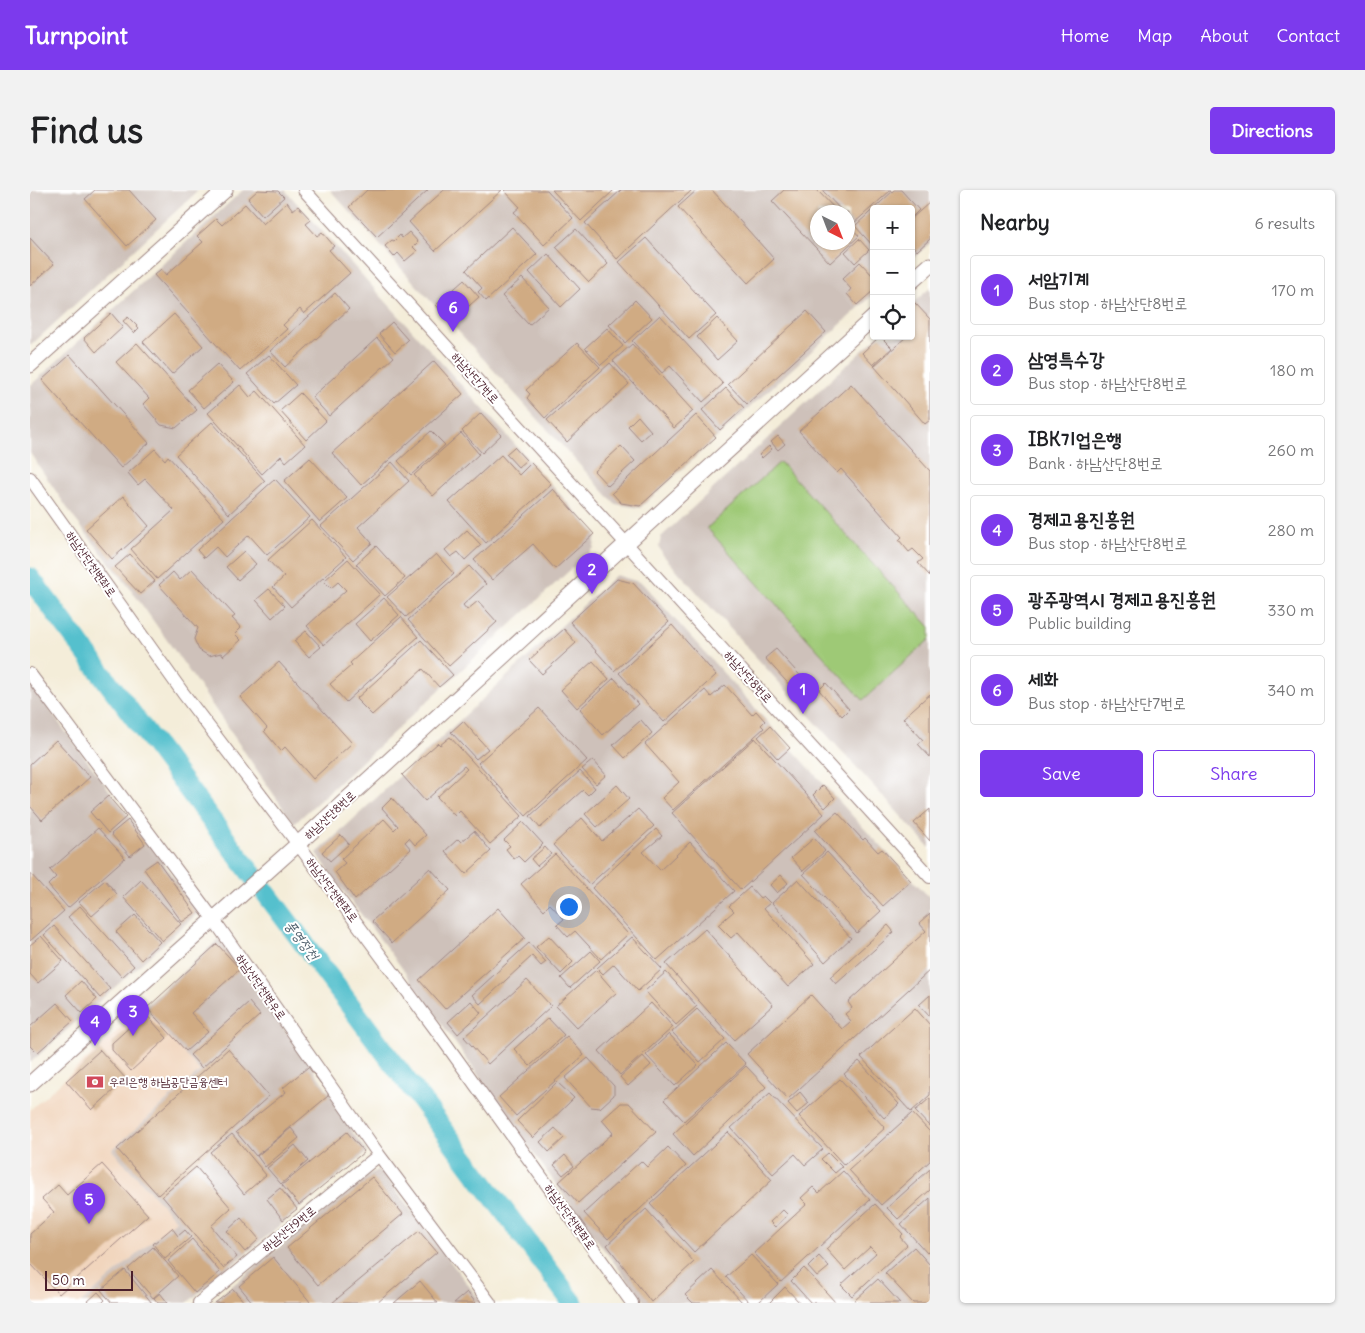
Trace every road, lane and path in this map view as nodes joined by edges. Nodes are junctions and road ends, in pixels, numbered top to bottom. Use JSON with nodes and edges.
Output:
{"nodes":[{"id":1,"x":225,"y":190,"type":"edge"},
{"id":2,"x":304,"y":190,"type":"edge"},
{"id":3,"x":930,"y":265,"type":"edge"},
{"id":4,"x":915,"y":278,"type":"edge"},
{"id":5,"x":870,"y":321,"type":"edge"},
{"id":6,"x":30,"y":365,"type":"edge"},
{"id":7,"x":30,"y":478,"type":"edge"},
{"id":8,"x":626,"y":543,"type":"junction"},
{"id":9,"x":30,"y":674,"type":"edge"},
{"id":10,"x":295,"y":848,"type":"junction"},
{"id":11,"x":930,"y":877,"type":"edge"},
{"id":12,"x":217,"y":917,"type":"junction"},
{"id":13,"x":30,"y":1084,"type":"edge"},
{"id":14,"x":379,"y":1155,"type":"junction"},
{"id":15,"x":199,"y":1303,"type":"edge"},
{"id":16,"x":490,"y":1303,"type":"edge"},
{"id":17,"x":632,"y":1303,"type":"edge"}],
"edges":[{"from":1,"to":6,"type":"street"},
{"from":2,"to":8,"type":"street","name":"하남산단7번로"},
{"from":3,"to":4,"type":"street"},
{"from":5,"to":8,"type":"street","name":"하남산단8번로"},
{"from":7,"to":10,"type":"street","name":"하남산단천변좌로"},
{"from":8,"to":10,"type":"street","name":"하남산단8번로"},
{"from":8,"to":11,"type":"street","name":"하남산단8번로"},
{"from":9,"to":12,"type":"street","name":"하남산단천변우로"},
{"from":10,"to":12,"type":"street","name":"하남산단8번로"},
{"from":10,"to":17,"type":"street","name":"하남산단천변좌로"},
{"from":12,"to":13,"type":"street","name":"하남산단8번로"},
{"from":12,"to":14,"type":"street","name":"하남산단천변우로"},
{"from":14,"to":15,"type":"street","name":"하남산단9번로"},
{"from":14,"to":16,"type":"street","name":"하남산단천변우로"}]}
